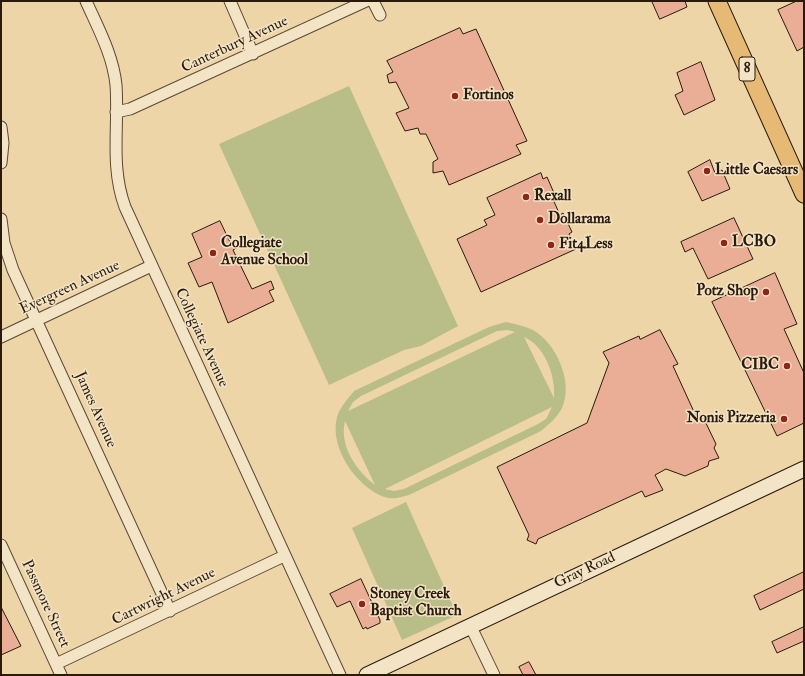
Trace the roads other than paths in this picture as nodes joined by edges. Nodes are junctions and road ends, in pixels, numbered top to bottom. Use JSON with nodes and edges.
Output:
{"nodes":[{"id":1,"x":86,"y":1,"type":"edge"},
{"id":2,"x":230,"y":1,"type":"edge"},
{"id":3,"x":366,"y":1,"type":"edge"},
{"id":4,"x":373,"y":1,"type":"edge"},
{"id":5,"x":717,"y":1,"type":"edge"},
{"id":6,"x":380,"y":15,"type":"dead end"},
{"id":7,"x":253,"y":54,"type":"junction"},
{"id":8,"x":116,"y":112,"type":"junction"},
{"id":9,"x":1,"y":127,"type":"edge"},
{"id":10,"x":1,"y":163,"type":"edge"},
{"id":11,"x":804,"y":194,"type":"edge"},
{"id":12,"x":1,"y":219,"type":"edge"},
{"id":13,"x":151,"y":266,"type":"junction"},
{"id":14,"x":37,"y":320,"type":"junction"},
{"id":15,"x":1,"y":337,"type":"edge"},
{"id":16,"x":804,"y":468,"type":"edge"},
{"id":17,"x":1,"y":545,"type":"edge"},
{"id":18,"x":284,"y":556,"type":"junction"},
{"id":19,"x":170,"y":611,"type":"junction"},
{"id":20,"x":470,"y":625,"type":"junction"},
{"id":21,"x":56,"y":664,"type":"junction"},
{"id":22,"x":61,"y":675,"type":"edge"},
{"id":23,"x":340,"y":675,"type":"edge"},
{"id":24,"x":367,"y":675,"type":"edge"},
{"id":25,"x":494,"y":675,"type":"edge"}],
"edges":[{"from":1,"to":8,"type":"street","name":"Collegiate Avenue"},
{"from":2,"to":7,"type":"street"},
{"from":3,"to":7,"type":"street","name":"Canterbury Avenue"},
{"from":4,"to":6,"type":"street"},
{"from":5,"to":11,"type":"main road","number":"8"},
{"from":7,"to":8,"type":"street","name":"Canterbury Avenue"},
{"from":8,"to":13,"type":"street","name":"Collegiate Avenue"},
{"from":9,"to":10,"type":"street"},
{"from":12,"to":14,"type":"street","name":"James Avenue"},
{"from":13,"to":14,"type":"street","name":"Evergreen Avenue"},
{"from":13,"to":18,"type":"street","name":"Collegiate Avenue"},
{"from":14,"to":15,"type":"street","name":"Evergreen Avenue"},
{"from":14,"to":19,"type":"street","name":"James Avenue"},
{"from":16,"to":20,"type":"main road","name":"Gray Road"},
{"from":17,"to":21,"type":"street","name":"Passmore Street"},
{"from":18,"to":19,"type":"street","name":"Cartwright Avenue"},
{"from":18,"to":23,"type":"street","name":"Collegiate Avenue"},
{"from":19,"to":21,"type":"street","name":"Cartwright Avenue"},
{"from":20,"to":24,"type":"main road","name":"Gray Road"},
{"from":20,"to":25,"type":"street"},
{"from":21,"to":22,"type":"street","name":"Passmore Street"}]}
